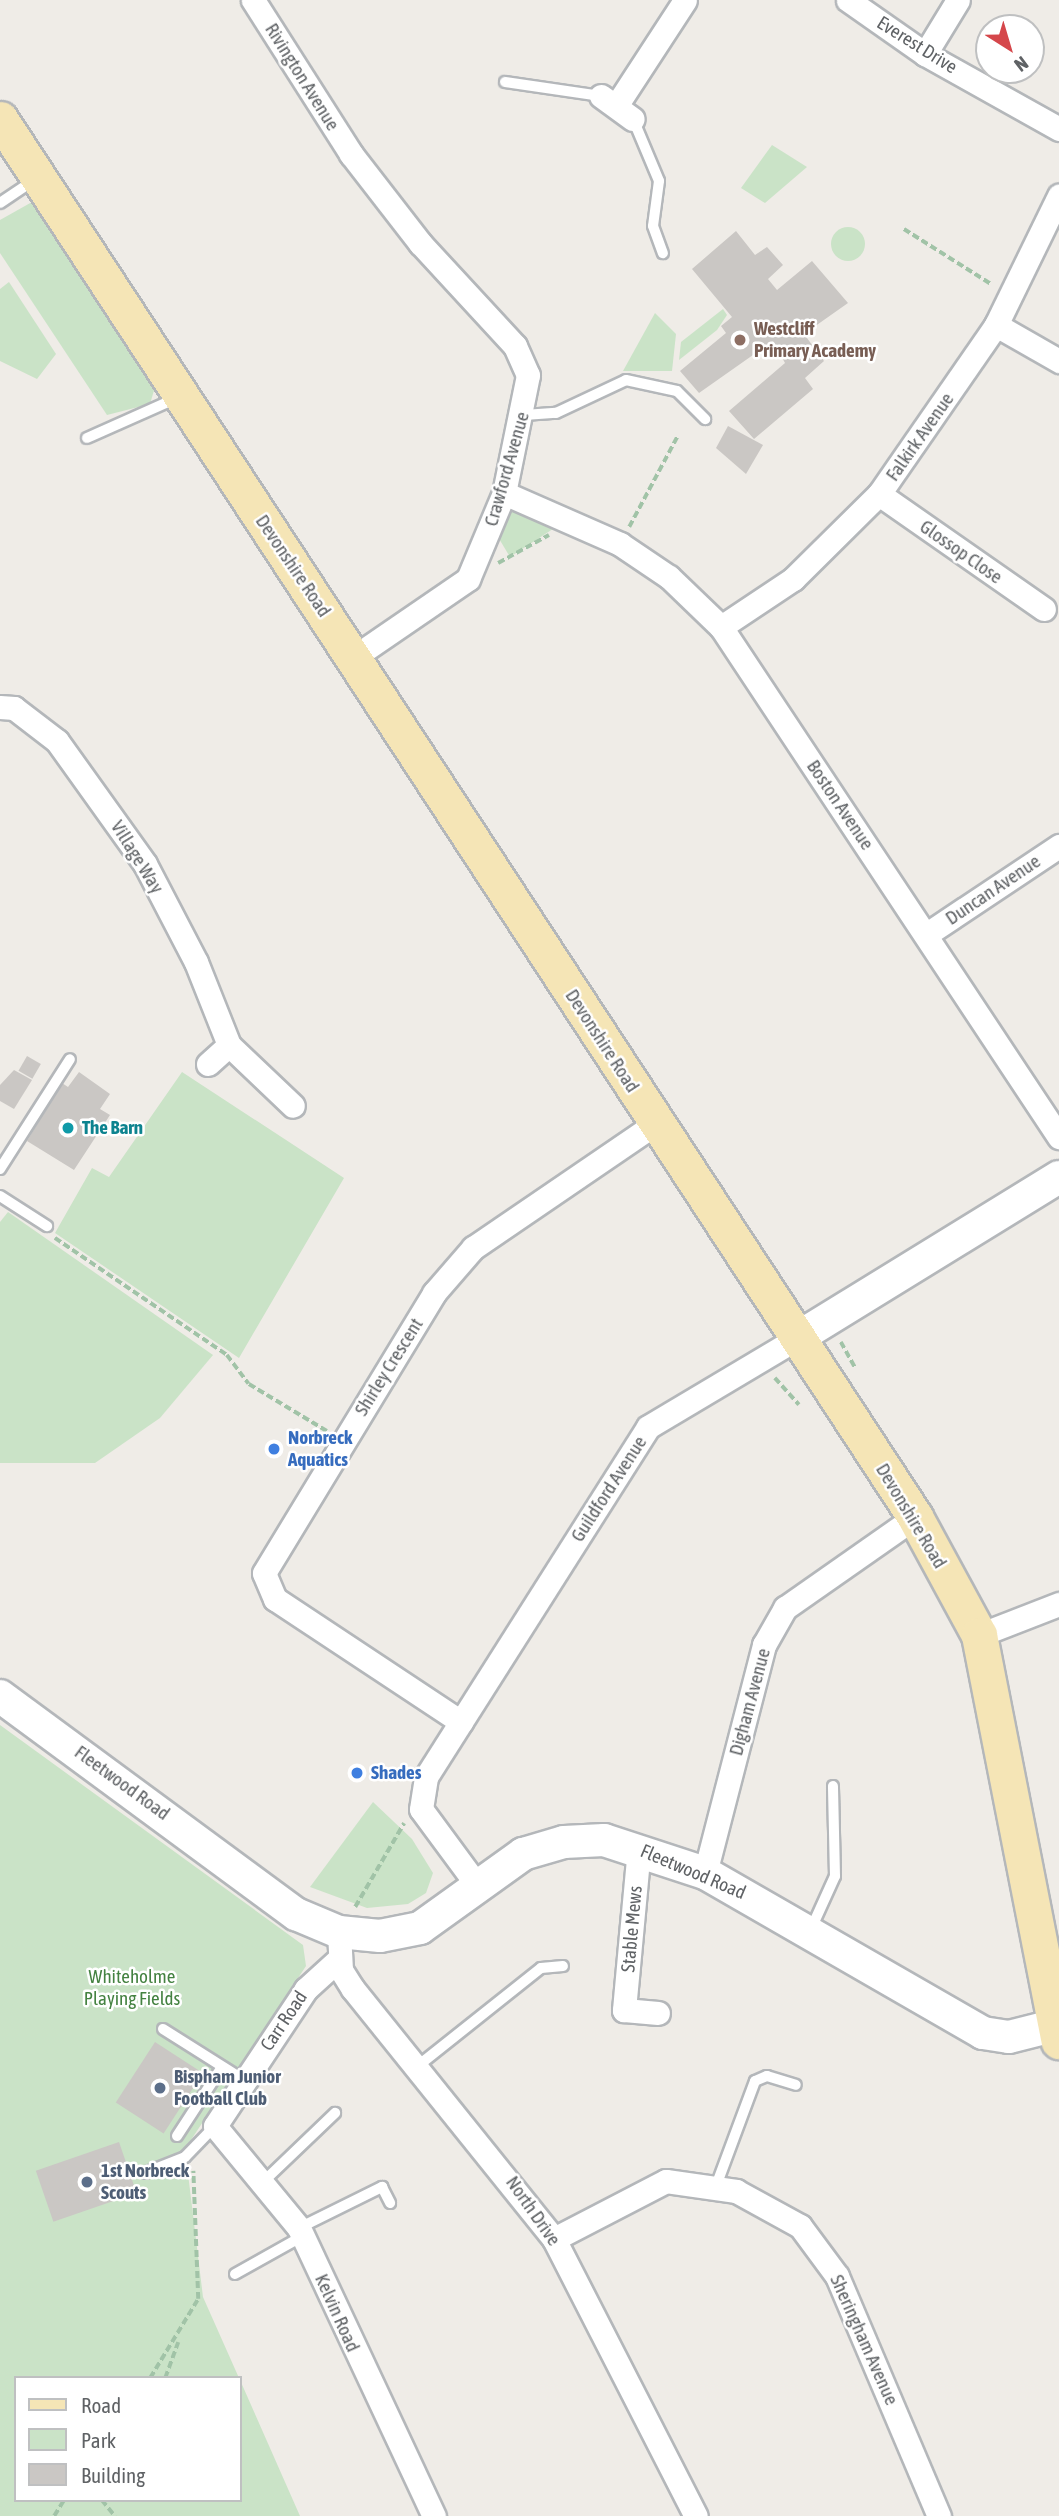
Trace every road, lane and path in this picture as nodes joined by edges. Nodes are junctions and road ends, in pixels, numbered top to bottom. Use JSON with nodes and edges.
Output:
{"nodes":[{"id":1,"x":253,"y":0,"type":"edge"},
{"id":2,"x":685,"y":0,"type":"edge"},
{"id":3,"x":848,"y":0,"type":"edge"},
{"id":4,"x":958,"y":0,"type":"edge"},
{"id":5,"x":925,"y":54,"type":"junction"},
{"id":6,"x":505,"y":82,"type":"dead end"},
{"id":7,"x":617,"y":107,"type":"junction"},
{"id":8,"x":0,"y":119,"type":"edge"},
{"id":9,"x":1059,"y":129,"type":"edge"},
{"id":10,"x":351,"y":154,"type":"joint"},
{"id":11,"x":38,"y":177,"type":"junction"},
{"id":12,"x":1059,"y":197,"type":"edge"},
{"id":13,"x":0,"y":203,"type":"edge"},
{"id":14,"x":904,"y":229,"type":"dead end"},
{"id":15,"x":663,"y":253,"type":"dead end"},
{"id":16,"x":1010,"y":296,"type":"junction"},
{"id":17,"x":996,"y":325,"type":"junction"},
{"id":18,"x":1059,"y":361,"type":"edge"},
{"id":19,"x":180,"y":397,"type":"junction"},
{"id":20,"x":524,"y":415,"type":"junction"},
{"id":21,"x":705,"y":419,"type":"dead end"},
{"id":22,"x":677,"y":437,"type":"dead end"},
{"id":23,"x":87,"y":438,"type":"dead end"},
{"id":24,"x":504,"y":493,"type":"junction"},
{"id":25,"x":879,"y":494,"type":"junction"},
{"id":26,"x":573,"y":519,"type":"junction"},
{"id":27,"x":620,"y":544,"type":"junction"},
{"id":28,"x":476,"y":565,"type":"junction"},
{"id":29,"x":1044,"y":609,"type":"dead end"},
{"id":30,"x":721,"y":627,"type":"junction"},
{"id":31,"x":354,"y":657,"type":"junction"},
{"id":32,"x":0,"y":707,"type":"edge"},
{"id":33,"x":1059,"y":846,"type":"edge"},
{"id":34,"x":927,"y":934,"type":"junction"},
{"id":35,"x":229,"y":1045,"type":"junction"},
{"id":36,"x":69,"y":1059,"type":"dead end"},
{"id":37,"x":208,"y":1064,"type":"dead end"},
{"id":38,"x":293,"y":1105,"type":"dead end"},
{"id":39,"x":655,"y":1124,"type":"junction"},
{"id":40,"x":1059,"y":1137,"type":"edge"},
{"id":41,"x":0,"y":1170,"type":"edge"},
{"id":42,"x":1059,"y":1177,"type":"edge"},
{"id":43,"x":0,"y":1196,"type":"edge"},
{"id":44,"x":47,"y":1226,"type":"joint"},
{"id":45,"x":794,"y":1340,"type":"junction"},
{"id":46,"x":344,"y":1441,"type":"junction"},
{"id":47,"x":915,"y":1517,"type":"junction"},
{"id":48,"x":1059,"y":1604,"type":"edge"},
{"id":49,"x":979,"y":1635,"type":"junction"},
{"id":50,"x":0,"y":1696,"type":"edge"},
{"id":51,"x":460,"y":1722,"type":"junction"},
{"id":52,"x":833,"y":1786,"type":"dead end"},
{"id":53,"x":421,"y":1809,"type":"junction"},
{"id":54,"x":639,"y":1847,"type":"junction"},
{"id":55,"x":705,"y":1873,"type":"junction"},
{"id":56,"x":477,"y":1885,"type":"junction"},
{"id":57,"x":811,"y":1929,"type":"junction"},
{"id":58,"x":339,"y":1945,"type":"junction"},
{"id":59,"x":563,"y":1966,"type":"dead end"},
{"id":60,"x":658,"y":2013,"type":"dead end"},
{"id":61,"x":163,"y":2029,"type":"dead end"},
{"id":62,"x":1057,"y":2033,"type":"edge"},
{"id":63,"x":419,"y":2064,"type":"junction"},
{"id":64,"x":222,"y":2067,"type":"junction"},
{"id":65,"x":244,"y":2080,"type":"junction"},
{"id":66,"x":796,"y":2085,"type":"dead end"},
{"id":67,"x":335,"y":2113,"type":"dead end"},
{"id":68,"x":215,"y":2126,"type":"junction"},
{"id":69,"x":177,"y":2136,"type":"dead end"},
{"id":70,"x":195,"y":2149,"type":"junction"},
{"id":71,"x":145,"y":2173,"type":"dead end"},
{"id":72,"x":263,"y":2182,"type":"junction"},
{"id":73,"x":716,"y":2186,"type":"junction"},
{"id":74,"x":390,"y":2203,"type":"dead end"},
{"id":75,"x":301,"y":2232,"type":"junction"},
{"id":76,"x":555,"y":2239,"type":"junction"},
{"id":77,"x":234,"y":2274,"type":"dead end"},
{"id":78,"x":183,"y":2330,"type":"junction"},
{"id":79,"x":151,"y":2376,"type":"edge"},
{"id":80,"x":166,"y":2376,"type":"edge"},
{"id":81,"x":104,"y":2502,"type":"edge"},
{"id":82,"x":115,"y":2516,"type":"edge"},
{"id":83,"x":434,"y":2516,"type":"edge"},
{"id":84,"x":696,"y":2516,"type":"edge"},
{"id":85,"x":939,"y":2516,"type":"edge"}],
"edges":[{"from":1,"to":10,"type":"street","name":"Rivington Avenue"},
{"from":2,"to":7,"type":"street"},
{"from":3,"to":5,"type":"street","name":"Everest Drive"},
{"from":4,"to":5,"type":"street"},
{"from":5,"to":9,"type":"street","name":"Everest Drive"},
{"from":6,"to":7,"type":"lane"},
{"from":7,"to":15,"type":"lane"},
{"from":8,"to":11,"type":"main road","name":"Devonshire Road"},
{"from":10,"to":20,"type":"street","name":"Crawford Avenue"},
{"from":11,"to":13,"type":"lane"},
{"from":11,"to":19,"type":"main road","name":"Devonshire Road"},
{"from":12,"to":16,"type":"street","name":"Falkirk Avenue"},
{"from":14,"to":16,"type":"path"},
{"from":16,"to":17,"type":"street","name":"Falkirk Avenue"},
{"from":17,"to":18,"type":"street"},
{"from":17,"to":25,"type":"street","name":"Falkirk Avenue"},
{"from":19,"to":23,"type":"lane"},
{"from":19,"to":31,"type":"main road","name":"Devonshire Road"},
{"from":20,"to":21,"type":"lane"},
{"from":20,"to":24,"type":"street","name":"Crawford Avenue"},
{"from":22,"to":27,"type":"path"},
{"from":24,"to":26,"type":"street","name":"Boston Avenue"},
{"from":24,"to":28,"type":"street","name":"Crawford Avenue"},
{"from":25,"to":29,"type":"street","name":"Glossop Close"},
{"from":25,"to":30,"type":"street","name":"Falkirk Avenue"},
{"from":26,"to":27,"type":"street","name":"Boston Avenue"},
{"from":26,"to":28,"type":"path"},
{"from":27,"to":30,"type":"street","name":"Boston Avenue"},
{"from":28,"to":31,"type":"street","name":"Crawford Avenue"},
{"from":30,"to":34,"type":"street","name":"Boston Avenue"},
{"from":31,"to":39,"type":"main road","name":"Devonshire Road"},
{"from":32,"to":35,"type":"street","name":"Village Way"},
{"from":33,"to":34,"type":"street","name":"Duncan Avenue"},
{"from":34,"to":40,"type":"street","name":"Boston Avenue"},
{"from":35,"to":37,"type":"street"},
{"from":35,"to":38,"type":"street","name":"Village Way"},
{"from":36,"to":41,"type":"lane"},
{"from":39,"to":45,"type":"main road","name":"Devonshire Road"},
{"from":39,"to":46,"type":"street","name":"Shirley Crescent"},
{"from":42,"to":45,"type":"street","name":"Guildford Avenue"},
{"from":43,"to":44,"type":"lane"},
{"from":44,"to":46,"type":"path"},
{"from":45,"to":47,"type":"main road","name":"Devonshire Road"},
{"from":45,"to":51,"type":"street","name":"Guildford Avenue"},
{"from":46,"to":51,"type":"street","name":"Shirley Crescent"},
{"from":47,"to":49,"type":"main road","name":"Devonshire Road"},
{"from":47,"to":55,"type":"street","name":"Digham Avenue"},
{"from":48,"to":49,"type":"street"},
{"from":49,"to":62,"type":"main road","name":"Devonshire Road"},
{"from":50,"to":58,"type":"street","name":"Fleetwood Road"},
{"from":51,"to":53,"type":"street","name":"Guildford Avenue"},
{"from":52,"to":57,"type":"lane"},
{"from":53,"to":56,"type":"street"},
{"from":53,"to":58,"type":"path"},
{"from":54,"to":55,"type":"street","name":"Fleetwood Road"},
{"from":54,"to":56,"type":"street","name":"Fleetwood Road"},
{"from":54,"to":60,"type":"street","name":"Stable Mews"},
{"from":55,"to":57,"type":"street","name":"Fleetwood Road"},
{"from":56,"to":58,"type":"street","name":"Fleetwood Road"},
{"from":57,"to":62,"type":"street","name":"Fleetwood Road"},
{"from":58,"to":63,"type":"street","name":"North Drive"},
{"from":58,"to":65,"type":"street","name":"Carr Road"},
{"from":59,"to":63,"type":"lane"},
{"from":61,"to":64,"type":"lane"},
{"from":63,"to":76,"type":"street","name":"North Drive"},
{"from":64,"to":65,"type":"lane"},
{"from":64,"to":69,"type":"lane"},
{"from":65,"to":68,"type":"street","name":"Carr Road"},
{"from":66,"to":73,"type":"lane"},
{"from":67,"to":72,"type":"lane"},
{"from":68,"to":70,"type":"lane"},
{"from":68,"to":72,"type":"street","name":"Kelvin Road"},
{"from":70,"to":71,"type":"lane"},
{"from":70,"to":78,"type":"path"},
{"from":72,"to":75,"type":"street","name":"Kelvin Road"},
{"from":73,"to":76,"type":"street","name":"Sheringham Avenue"},
{"from":73,"to":85,"type":"street","name":"Sheringham Avenue"},
{"from":74,"to":75,"type":"lane"},
{"from":75,"to":77,"type":"lane"},
{"from":75,"to":83,"type":"street","name":"Kelvin Road"},
{"from":76,"to":84,"type":"street","name":"North Drive"},
{"from":78,"to":79,"type":"path"},
{"from":78,"to":80,"type":"path"},
{"from":81,"to":82,"type":"path"}]}
